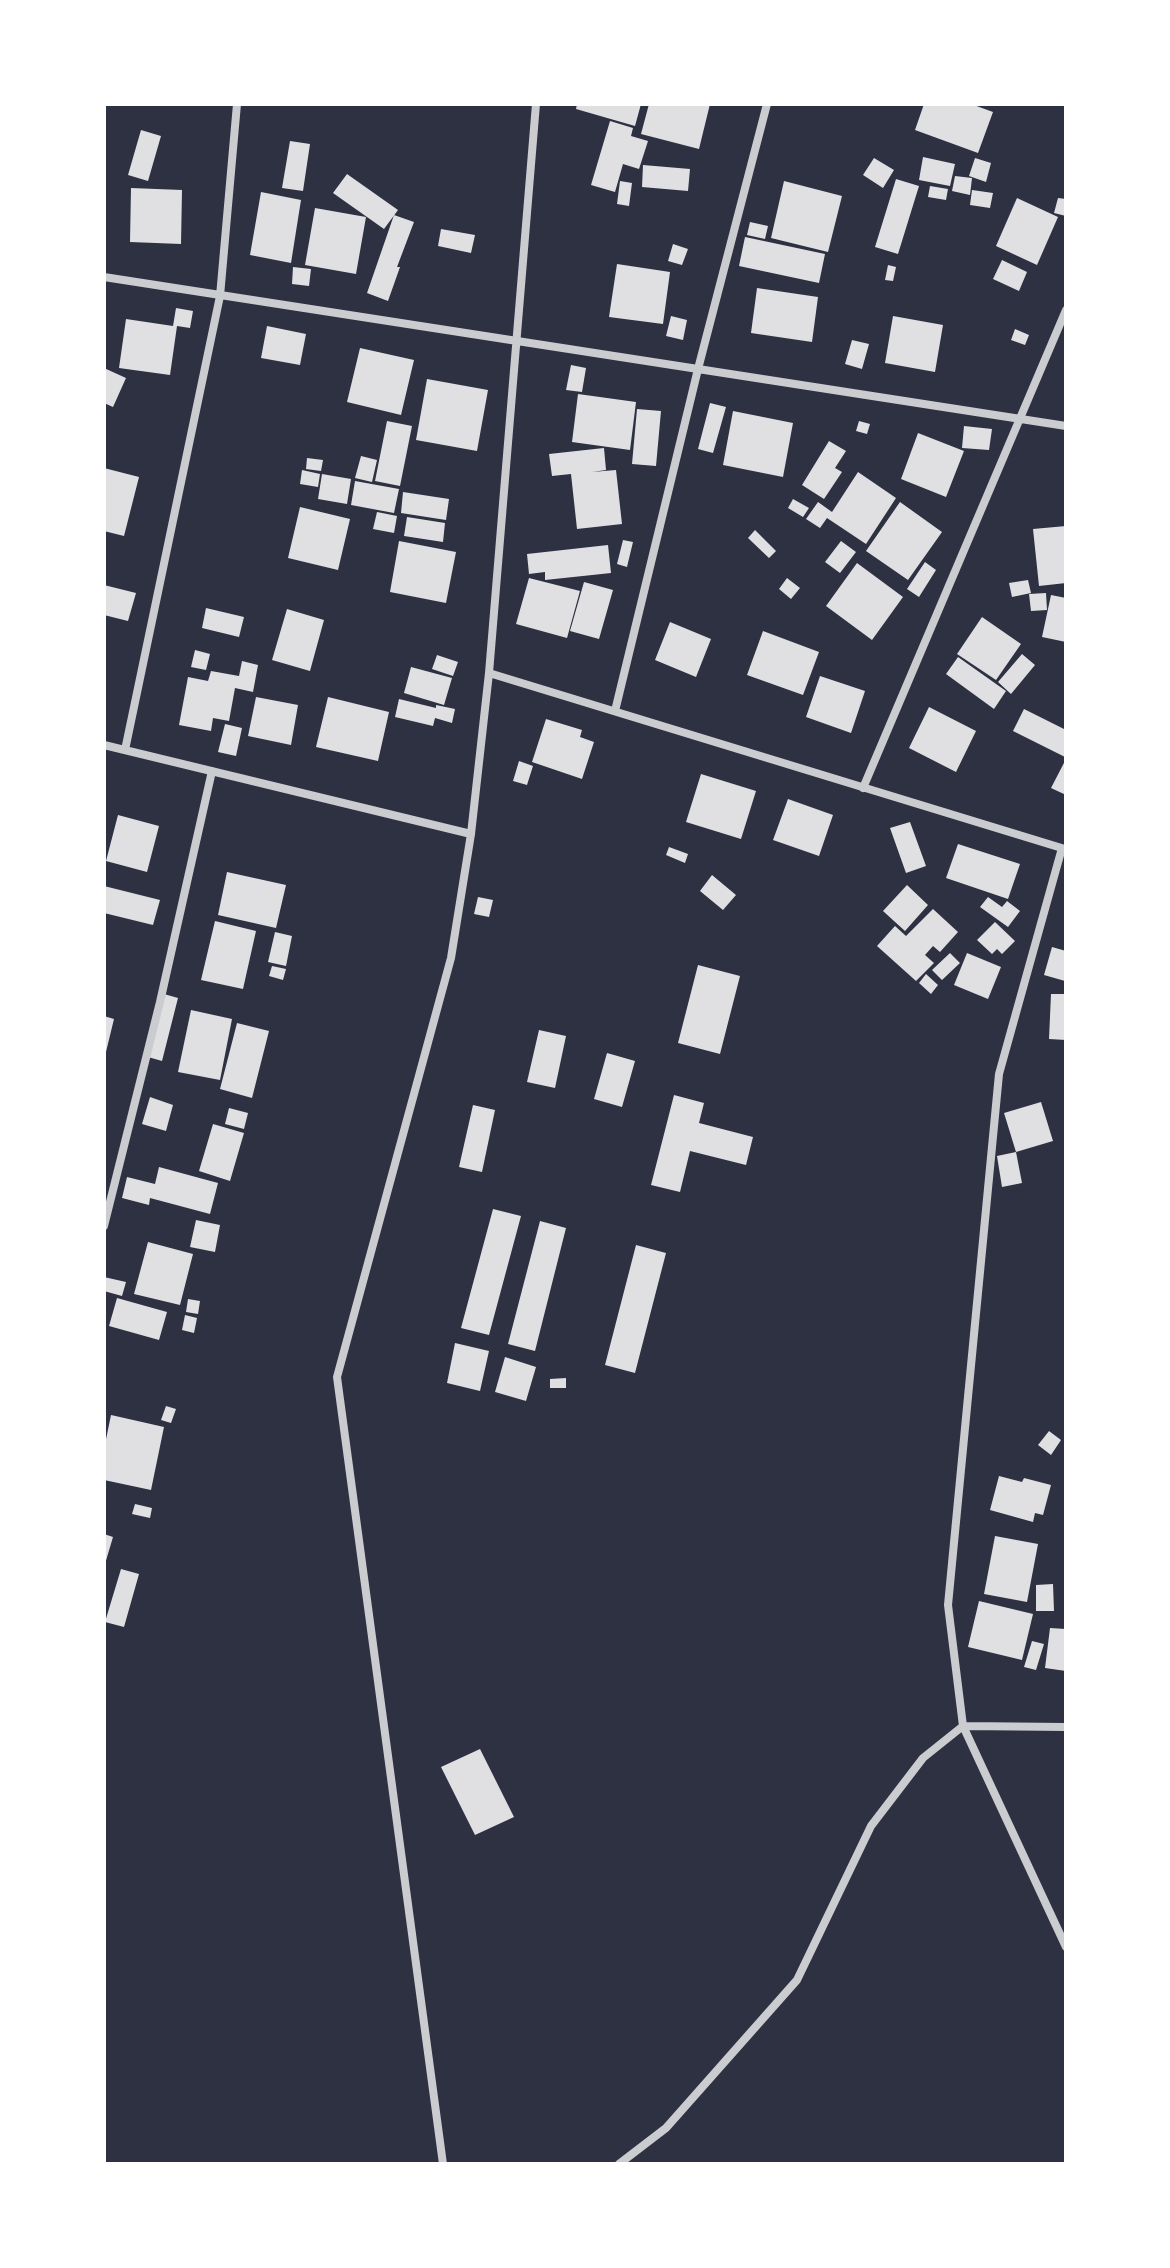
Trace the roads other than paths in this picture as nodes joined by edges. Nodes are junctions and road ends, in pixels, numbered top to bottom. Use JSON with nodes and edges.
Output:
{"nodes":[{"id":1,"x":237,"y":104,"type":"edge"},
{"id":2,"x":536,"y":104,"type":"edge"},
{"id":3,"x":767,"y":104,"type":"edge"},
{"id":4,"x":104,"y":277,"type":"edge"},
{"id":5,"x":220,"y":296,"type":"junction"},
{"id":6,"x":1066,"y":310,"type":"edge"},
{"id":7,"x":517,"y":341,"type":"junction"},
{"id":8,"x":698,"y":369,"type":"junction"},
{"id":9,"x":1020,"y":419,"type":"junction"},
{"id":10,"x":1066,"y":426,"type":"edge"},
{"id":11,"x":489,"y":673,"type":"junction"},
{"id":12,"x":615,"y":711,"type":"junction"},
{"id":13,"x":104,"y":745,"type":"edge"},
{"id":14,"x":125,"y":750,"type":"junction"},
{"id":15,"x":212,"y":771,"type":"junction"},
{"id":16,"x":863,"y":788,"type":"junction"},
{"id":17,"x":471,"y":834,"type":"junction"},
{"id":18,"x":1064,"y":849,"type":"edge"},
{"id":19,"x":104,"y":1226,"type":"edge"},
{"id":20,"x":963,"y":1726,"type":"junction"},
{"id":21,"x":1066,"y":1727,"type":"edge"},
{"id":22,"x":1066,"y":1947,"type":"edge"},
{"id":23,"x":443,"y":2164,"type":"edge"},
{"id":24,"x":619,"y":2164,"type":"edge"}],
"edges":[{"from":1,"to":5,"type":"street"},
{"from":2,"to":7,"type":"street"},
{"from":3,"to":8,"type":"street"},
{"from":4,"to":5,"type":"street"},
{"from":5,"to":7,"type":"street"},
{"from":5,"to":14,"type":"street"},
{"from":6,"to":9,"type":"street"},
{"from":7,"to":8,"type":"street"},
{"from":7,"to":11,"type":"street"},
{"from":8,"to":9,"type":"street"},
{"from":8,"to":12,"type":"street"},
{"from":9,"to":10,"type":"street"},
{"from":9,"to":16,"type":"street"},
{"from":11,"to":12,"type":"street"},
{"from":11,"to":17,"type":"street"},
{"from":12,"to":16,"type":"street"},
{"from":13,"to":14,"type":"street"},
{"from":14,"to":15,"type":"street"},
{"from":15,"to":17,"type":"street"},
{"from":15,"to":19,"type":"street"},
{"from":16,"to":18,"type":"street"},
{"from":17,"to":23,"type":"street"},
{"from":18,"to":20,"type":"street"},
{"from":20,"to":21,"type":"street"},
{"from":20,"to":22,"type":"street"},
{"from":20,"to":24,"type":"street"}]}
